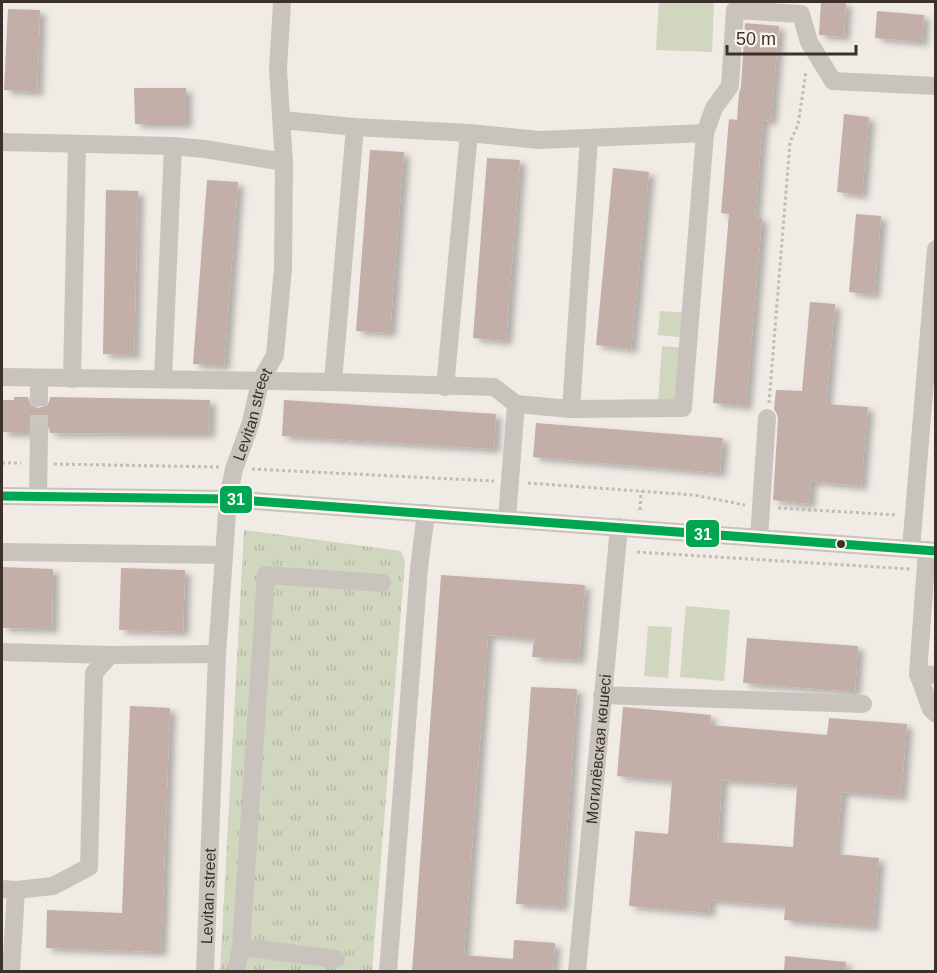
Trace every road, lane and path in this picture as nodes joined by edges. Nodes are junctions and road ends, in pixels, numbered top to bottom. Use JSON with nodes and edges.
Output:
{"nodes":[{"id":1,"x":282,"y":2,"type":"edge"},
{"id":2,"x":809,"y":42,"type":"junction"},
{"id":3,"x":936,"y":87,"type":"edge"},
{"id":4,"x":282,"y":120,"type":"junction"},
{"id":5,"x":355,"y":127,"type":"junction"},
{"id":6,"x":469,"y":133,"type":"junction"},
{"id":7,"x":705,"y":133,"type":"junction"},
{"id":8,"x":589,"y":138,"type":"junction"},
{"id":9,"x":2,"y":142,"type":"edge"},
{"id":10,"x":77,"y":145,"type":"junction"},
{"id":11,"x":173,"y":146,"type":"junction"},
{"id":12,"x":284,"y":162,"type":"junction"},
{"id":13,"x":936,"y":249,"type":"edge"},
{"id":14,"x":2,"y":377,"type":"edge"},
{"id":15,"x":39,"y":378,"type":"junction"},
{"id":16,"x":72,"y":378,"type":"junction"},
{"id":17,"x":163,"y":380,"type":"junction"},
{"id":18,"x":260,"y":382,"type":"junction"},
{"id":19,"x":333,"y":382,"type":"junction"},
{"id":20,"x":445,"y":387,"type":"junction"},
{"id":21,"x":39,"y":397,"type":"tunnel mouth"},
{"id":22,"x":516,"y":404,"type":"junction"},
{"id":23,"x":571,"y":410,"type":"junction"},
{"id":24,"x":767,"y":418,"type":"joint"},
{"id":25,"x":39,"y":433,"type":"tunnel mouth"},
{"id":26,"x":2,"y":463,"type":"edge"},
{"id":27,"x":38,"y":463,"type":"junction"},
{"id":28,"x":220,"y":467,"type":"dead end"},
{"id":29,"x":641,"y":491,"type":"dead end"},
{"id":30,"x":2,"y":496,"type":"edge"},
{"id":31,"x":38,"y":496,"type":"junction"},
{"id":32,"x":228,"y":499,"type":"junction"},
{"id":33,"x":753,"y":506,"type":"junction"},
{"id":34,"x":640,"y":510,"type":"dead end"},
{"id":35,"x":426,"y":513,"type":"junction"},
{"id":36,"x":914,"y":516,"type":"junction"},
{"id":37,"x":507,"y":519,"type":"junction"},
{"id":38,"x":619,"y":527,"type":"junction"},
{"id":39,"x":759,"y":538,"type":"junction"},
{"id":40,"x":925,"y":550,"type":"edge"},
{"id":41,"x":2,"y":552,"type":"edge"},
{"id":42,"x":637,"y":552,"type":"dead end"},
{"id":43,"x":224,"y":555,"type":"junction"},
{"id":44,"x":926,"y":570,"type":"junction"},
{"id":45,"x":382,"y":582,"type":"dead end"},
{"id":46,"x":2,"y":652,"type":"edge"},
{"id":47,"x":217,"y":654,"type":"junction"},
{"id":48,"x":110,"y":655,"type":"junction"},
{"id":49,"x":927,"y":674,"type":"edge"},
{"id":50,"x":602,"y":695,"type":"junction"},
{"id":51,"x":862,"y":704,"type":"dead end"},
{"id":52,"x":936,"y":714,"type":"edge"},
{"id":53,"x":9,"y":889,"type":"edge"},
{"id":54,"x":241,"y":947,"type":"junction"},
{"id":55,"x":336,"y":959,"type":"dead end"},
{"id":56,"x":11,"y":972,"type":"edge"},
{"id":57,"x":205,"y":972,"type":"edge"},
{"id":58,"x":236,"y":972,"type":"edge"},
{"id":59,"x":388,"y":972,"type":"edge"},
{"id":60,"x":577,"y":972,"type":"edge"}],
"edges":[{"from":1,"to":4,"type":"street","name":"Levitan street"},
{"from":2,"to":3,"type":"street"},
{"from":2,"to":7,"type":"street"},
{"from":2,"to":24,"type":"path"},
{"from":4,"to":5,"type":"street"},
{"from":4,"to":12,"type":"street","name":"Levitan street"},
{"from":5,"to":6,"type":"street"},
{"from":5,"to":19,"type":"street"},
{"from":6,"to":8,"type":"street"},
{"from":6,"to":20,"type":"street"},
{"from":7,"to":8,"type":"street"},
{"from":7,"to":23,"type":"street"},
{"from":8,"to":23,"type":"street"},
{"from":9,"to":10,"type":"street"},
{"from":10,"to":11,"type":"street"},
{"from":10,"to":16,"type":"street"},
{"from":11,"to":12,"type":"street"},
{"from":11,"to":17,"type":"street"},
{"from":12,"to":18,"type":"street","name":"Levitan street"},
{"from":13,"to":36,"type":"street"},
{"from":14,"to":15,"type":"street"},
{"from":15,"to":16,"type":"street"},
{"from":15,"to":21,"type":"street"},
{"from":16,"to":17,"type":"street"},
{"from":17,"to":18,"type":"street"},
{"from":18,"to":19,"type":"street"},
{"from":18,"to":32,"type":"street","name":"Levitan street"},
{"from":19,"to":20,"type":"street"},
{"from":20,"to":22,"type":"street"},
{"from":22,"to":23,"type":"street"},
{"from":22,"to":37,"type":"street"},
{"from":24,"to":33,"type":"street"},
{"from":25,"to":27,"type":"street"},
{"from":26,"to":27,"type":"path"},
{"from":27,"to":28,"type":"path"},
{"from":27,"to":31,"type":"street"},
{"from":29,"to":34,"type":"path"},
{"from":30,"to":31,"type":"street"},
{"from":31,"to":32,"type":"street"},
{"from":32,"to":35,"type":"street"},
{"from":32,"to":43,"type":"street","name":"Levitan street"},
{"from":33,"to":36,"type":"path"},
{"from":33,"to":39,"type":"street"},
{"from":35,"to":37,"type":"street"},
{"from":35,"to":59,"type":"street"},
{"from":36,"to":40,"type":"street"},
{"from":37,"to":38,"type":"street"},
{"from":38,"to":39,"type":"street"},
{"from":38,"to":50,"type":"street","name":"Могилёвская көшесі"},
{"from":39,"to":40,"type":"street"},
{"from":40,"to":44,"type":"street"},
{"from":41,"to":43,"type":"street"},
{"from":42,"to":44,"type":"path"},
{"from":43,"to":47,"type":"street","name":"Levitan street"},
{"from":44,"to":49,"type":"street"},
{"from":45,"to":54,"type":"street"},
{"from":46,"to":48,"type":"street"},
{"from":47,"to":48,"type":"street"},
{"from":47,"to":57,"type":"street","name":"Levitan street"},
{"from":48,"to":53,"type":"street"},
{"from":49,"to":52,"type":"street"},
{"from":50,"to":51,"type":"street"},
{"from":50,"to":60,"type":"street","name":"Могилёвская көшесі"},
{"from":53,"to":56,"type":"street"},
{"from":54,"to":55,"type":"street"},
{"from":54,"to":58,"type":"street"}]}
